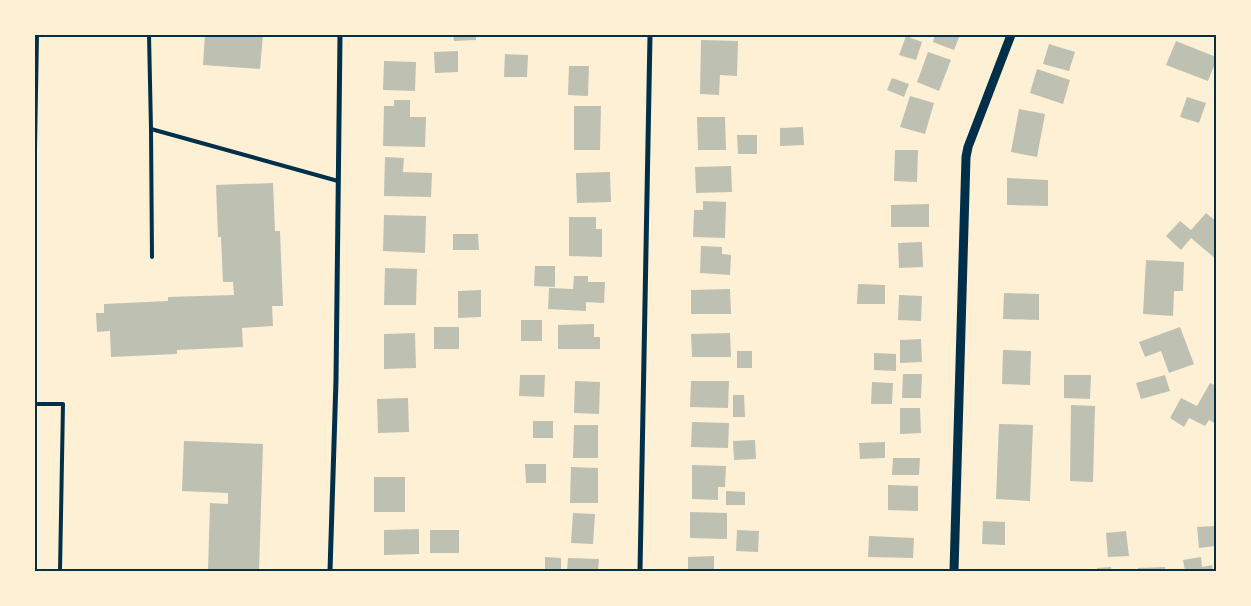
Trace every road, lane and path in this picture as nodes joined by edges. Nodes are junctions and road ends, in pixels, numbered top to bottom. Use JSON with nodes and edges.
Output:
{"nodes":[{"id":1,"x":38,"y":35,"type":"edge"},
{"id":2,"x":149,"y":35,"type":"edge"},
{"id":3,"x":340,"y":35,"type":"edge"},
{"id":4,"x":650,"y":35,"type":"edge"},
{"id":5,"x":1011,"y":35,"type":"edge"},
{"id":6,"x":151,"y":129,"type":"junction"},
{"id":7,"x":35,"y":148,"type":"edge"},
{"id":8,"x":338,"y":180,"type":"junction"},
{"id":9,"x":152,"y":257,"type":"dead end"},
{"id":10,"x":35,"y":404,"type":"edge"},
{"id":11,"x":60,"y":571,"type":"edge"},
{"id":12,"x":330,"y":571,"type":"edge"},
{"id":13,"x":640,"y":571,"type":"edge"},
{"id":14,"x":954,"y":571,"type":"edge"}],
"edges":[{"from":1,"to":7,"type":"lane"},
{"from":2,"to":6,"type":"lane"},
{"from":3,"to":8,"type":"street"},
{"from":4,"to":13,"type":"street"},
{"from":5,"to":14,"type":"street"},
{"from":6,"to":8,"type":"lane"},
{"from":6,"to":9,"type":"lane"},
{"from":8,"to":12,"type":"street"},
{"from":10,"to":11,"type":"lane"}]}
